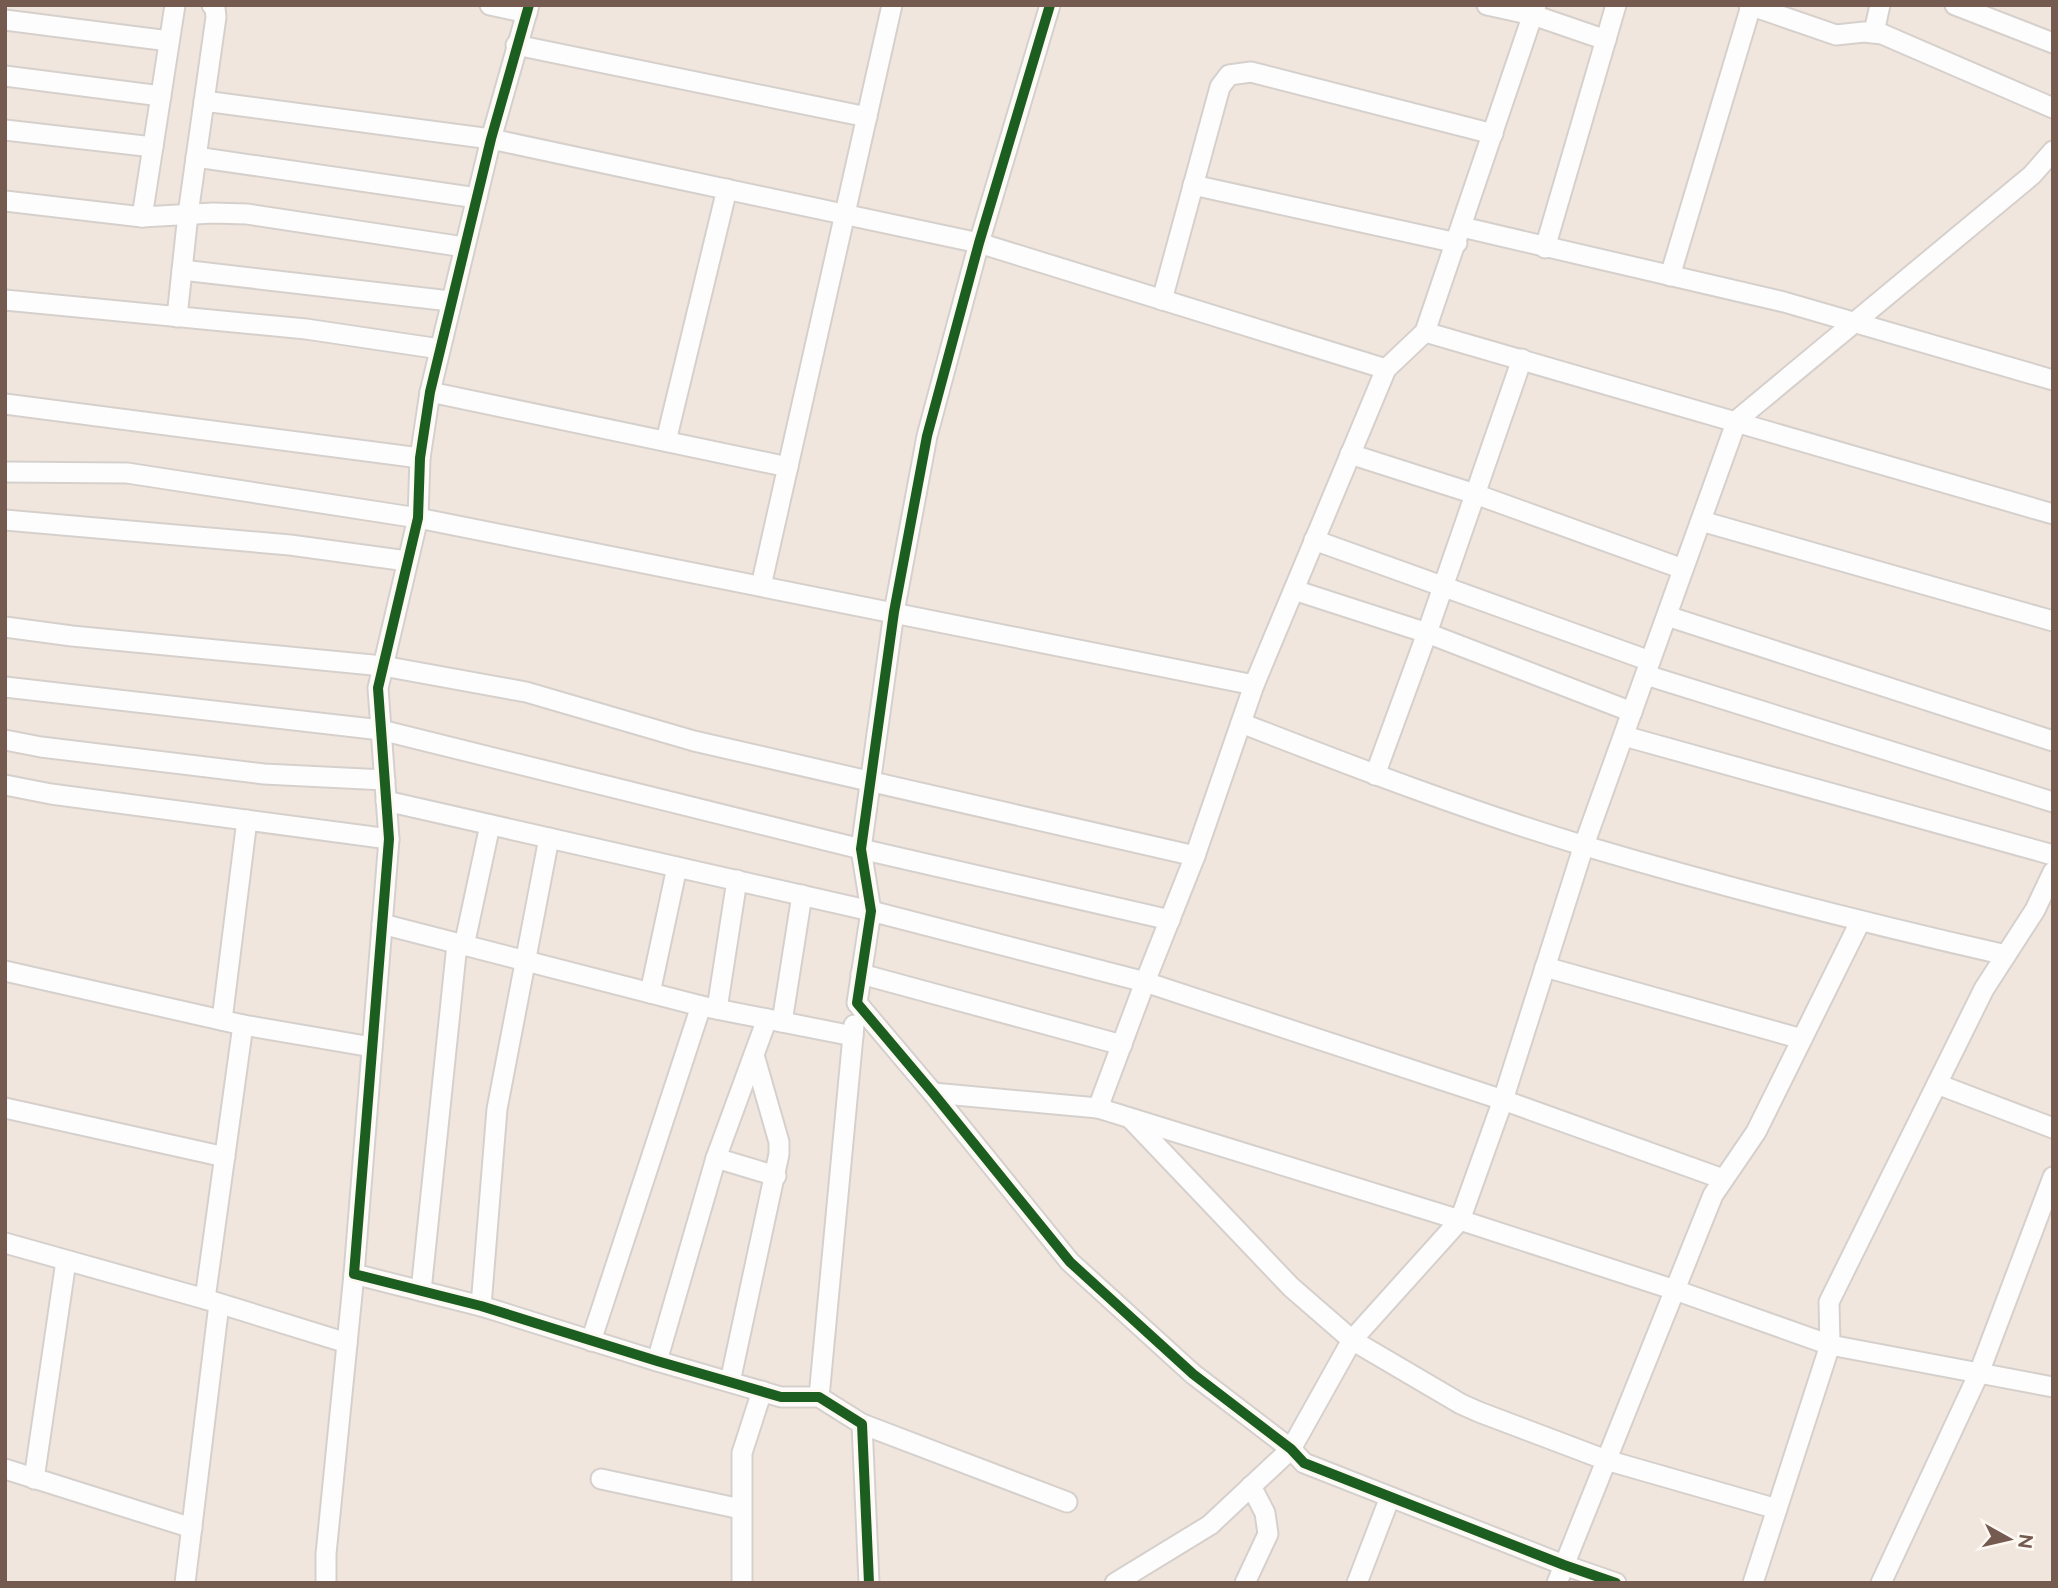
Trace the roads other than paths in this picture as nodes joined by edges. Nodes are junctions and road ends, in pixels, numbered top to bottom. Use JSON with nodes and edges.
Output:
{"nodes":[{"id":1,"x":175,"y":5,"type":"edge"},
{"id":2,"x":212,"y":5,"type":"edge"},
{"id":3,"x":490,"y":5,"type":"edge"},
{"id":4,"x":892,"y":5,"type":"edge"},
{"id":5,"x":1050,"y":5,"type":"edge"},
{"id":6,"x":1487,"y":5,"type":"edge"},
{"id":7,"x":1616,"y":5,"type":"edge"},
{"id":8,"x":1880,"y":5,"type":"edge"},
{"id":9,"x":1955,"y":5,"type":"edge"},
{"id":10,"x":1750,"y":6,"type":"edge"},
{"id":11,"x":528,"y":9,"type":"edge"},
{"id":12,"x":1534,"y":10,"type":"edge"},
{"id":13,"x":5,"y":20,"type":"edge"},
{"id":14,"x":1874,"y":32,"type":"junction"},
{"id":15,"x":1605,"y":40,"type":"junction"},
{"id":16,"x":170,"y":41,"type":"junction"},
{"id":17,"x":2053,"y":43,"type":"edge"},
{"id":18,"x":516,"y":45,"type":"junction"},
{"id":19,"x":5,"y":76,"type":"edge"},
{"id":20,"x":161,"y":96,"type":"junction"},
{"id":21,"x":204,"y":101,"type":"junction"},
{"id":22,"x":2053,"y":108,"type":"edge"},
{"id":23,"x":867,"y":117,"type":"junction"},
{"id":24,"x":5,"y":130,"type":"edge"},
{"id":25,"x":1493,"y":134,"type":"junction"},
{"id":26,"x":491,"y":139,"type":"junction"},
{"id":27,"x":153,"y":147,"type":"junction"},
{"id":28,"x":2053,"y":151,"type":"edge"},
{"id":29,"x":196,"y":157,"type":"junction"},
{"id":30,"x":1193,"y":185,"type":"junction"},
{"id":31,"x":727,"y":189,"type":"junction"},
{"id":32,"x":477,"y":198,"type":"junction"},
{"id":33,"x":5,"y":201,"type":"edge"},
{"id":34,"x":188,"y":214,"type":"junction"},
{"id":35,"x":845,"y":216,"type":"junction"},
{"id":36,"x":142,"y":217,"type":"junction"},
{"id":37,"x":1459,"y":235,"type":"junction"},
{"id":38,"x":979,"y":243,"type":"junction"},
{"id":39,"x":464,"y":247,"type":"junction"},
{"id":40,"x":1545,"y":247,"type":"junction"},
{"id":41,"x":182,"y":271,"type":"junction"},
{"id":42,"x":1670,"y":276,"type":"junction"},
{"id":43,"x":5,"y":300,"type":"edge"},
{"id":44,"x":1162,"y":300,"type":"junction"},
{"id":45,"x":450,"y":302,"type":"junction"},
{"id":46,"x":177,"y":317,"type":"junction"},
{"id":47,"x":1857,"y":321,"type":"junction"},
{"id":48,"x":1425,"y":332,"type":"junction"},
{"id":49,"x":440,"y":349,"type":"junction"},
{"id":50,"x":1522,"y":359,"type":"junction"},
{"id":51,"x":1386,"y":369,"type":"junction"},
{"id":52,"x":2053,"y":380,"type":"edge"},
{"id":53,"x":430,"y":392,"type":"junction"},
{"id":54,"x":5,"y":404,"type":"edge"},
{"id":55,"x":1737,"y":420,"type":"junction"},
{"id":56,"x":666,"y":441,"type":"junction"},
{"id":57,"x":1350,"y":454,"type":"junction"},
{"id":58,"x":420,"y":458,"type":"junction"},
{"id":59,"x":788,"y":467,"type":"junction"},
{"id":60,"x":5,"y":472,"type":"edge"},
{"id":61,"x":1475,"y":494,"type":"junction"},
{"id":62,"x":2053,"y":514,"type":"edge"},
{"id":63,"x":418,"y":518,"type":"junction"},
{"id":64,"x":5,"y":520,"type":"edge"},
{"id":65,"x":1701,"y":521,"type":"junction"},
{"id":66,"x":1314,"y":541,"type":"junction"},
{"id":67,"x":407,"y":561,"type":"junction"},
{"id":68,"x":1683,"y":569,"type":"junction"},
{"id":69,"x":761,"y":586,"type":"junction"},
{"id":70,"x":1443,"y":588,"type":"junction"},
{"id":71,"x":1294,"y":590,"type":"junction"},
{"id":72,"x":894,"y":612,"type":"junction"},
{"id":73,"x":1667,"y":616,"type":"junction"},
{"id":74,"x":2053,"y":621,"type":"edge"},
{"id":75,"x":5,"y":627,"type":"edge"},
{"id":76,"x":1427,"y":633,"type":"junction"},
{"id":77,"x":383,"y":666,"type":"junction"},
{"id":78,"x":1648,"y":668,"type":"junction"},
{"id":79,"x":1254,"y":685,"type":"junction"},
{"id":80,"x":5,"y":687,"type":"edge"},
{"id":81,"x":1632,"y":712,"type":"junction"},
{"id":82,"x":1241,"y":723,"type":"junction"},
{"id":83,"x":381,"y":730,"type":"junction"},
{"id":84,"x":1624,"y":736,"type":"junction"},
{"id":85,"x":5,"y":740,"type":"edge"},
{"id":86,"x":2053,"y":741,"type":"edge"},
{"id":87,"x":1375,"y":775,"type":"junction"},
{"id":88,"x":385,"y":780,"type":"junction"},
{"id":89,"x":870,"y":782,"type":"junction"},
{"id":90,"x":5,"y":785,"type":"edge"},
{"id":91,"x":386,"y":801,"type":"junction"},
{"id":92,"x":2053,"y":802,"type":"edge"},
{"id":93,"x":247,"y":820,"type":"junction"},
{"id":94,"x":491,"y":825,"type":"junction"},
{"id":95,"x":549,"y":838,"type":"junction"},
{"id":96,"x":388,"y":839,"type":"junction"},
{"id":97,"x":1584,"y":845,"type":"junction"},
{"id":98,"x":861,"y":849,"type":"junction"},
{"id":99,"x":2053,"y":855,"type":"edge"},
{"id":100,"x":1195,"y":856,"type":"junction"},
{"id":101,"x":677,"y":867,"type":"junction"},
{"id":102,"x":2053,"y":872,"type":"edge"},
{"id":103,"x":737,"y":880,"type":"junction"},
{"id":104,"x":802,"y":895,"type":"junction"},
{"id":105,"x":871,"y":911,"type":"junction"},
{"id":106,"x":1170,"y":920,"type":"junction"},
{"id":107,"x":1860,"y":922,"type":"junction"},
{"id":108,"x":382,"y":924,"type":"junction"},
{"id":109,"x":460,"y":945,"type":"junction"},
{"id":110,"x":2006,"y":955,"type":"junction"},
{"id":111,"x":524,"y":961,"type":"junction"},
{"id":112,"x":1545,"y":967,"type":"junction"},
{"id":113,"x":5,"y":971,"type":"edge"},
{"id":114,"x":861,"y":974,"type":"junction"},
{"id":115,"x":1145,"y":982,"type":"junction"},
{"id":116,"x":650,"y":993,"type":"junction"},
{"id":117,"x":857,"y":1003,"type":"junction"},
{"id":118,"x":709,"y":1007,"type":"junction"},
{"id":119,"x":222,"y":1020,"type":"junction"},
{"id":120,"x":774,"y":1021,"type":"junction"},
{"id":121,"x":243,"y":1025,"type":"junction"},
{"id":122,"x":853,"y":1036,"type":"junction"},
{"id":123,"x":1802,"y":1040,"type":"junction"},
{"id":124,"x":1122,"y":1045,"type":"junction"},
{"id":125,"x":372,"y":1047,"type":"junction"},
{"id":126,"x":754,"y":1055,"type":"junction"},
{"id":127,"x":1937,"y":1084,"type":"junction"},
{"id":128,"x":933,"y":1093,"type":"junction"},
{"id":129,"x":1503,"y":1100,"type":"junction"},
{"id":130,"x":5,"y":1108,"type":"edge"},
{"id":131,"x":1098,"y":1108,"type":"junction"},
{"id":132,"x":1129,"y":1117,"type":"junction"},
{"id":133,"x":2053,"y":1128,"type":"edge"},
{"id":134,"x":225,"y":1157,"type":"junction"},
{"id":135,"x":716,"y":1158,"type":"junction"},
{"id":136,"x":776,"y":1176,"type":"junction"},
{"id":137,"x":2053,"y":1177,"type":"edge"},
{"id":138,"x":1723,"y":1179,"type":"junction"},
{"id":139,"x":1460,"y":1220,"type":"junction"},
{"id":140,"x":5,"y":1243,"type":"edge"},
{"id":141,"x":66,"y":1261,"type":"junction"},
{"id":142,"x":354,"y":1275,"type":"junction"},
{"id":143,"x":1675,"y":1290,"type":"junction"},
{"id":144,"x":421,"y":1291,"type":"junction"},
{"id":145,"x":212,"y":1301,"type":"junction"},
{"id":146,"x":481,"y":1306,"type":"junction"},
{"id":147,"x":1352,"y":1340,"type":"junction"},
{"id":148,"x":591,"y":1341,"type":"junction"},
{"id":149,"x":347,"y":1343,"type":"junction"},
{"id":150,"x":1830,"y":1345,"type":"junction"},
{"id":151,"x":657,"y":1361,"type":"junction"},
{"id":152,"x":1979,"y":1373,"type":"junction"},
{"id":153,"x":730,"y":1382,"type":"junction"},
{"id":154,"x":2053,"y":1387,"type":"edge"},
{"id":155,"x":761,"y":1391,"type":"junction"},
{"id":156,"x":819,"y":1397,"type":"junction"},
{"id":157,"x":862,"y":1424,"type":"junction"},
{"id":158,"x":1292,"y":1449,"type":"junction"},
{"id":159,"x":1606,"y":1460,"type":"junction"},
{"id":160,"x":5,"y":1469,"type":"edge"},
{"id":161,"x":34,"y":1479,"type":"junction"},
{"id":162,"x":601,"y":1479,"type":"dead end"},
{"id":163,"x":1251,"y":1486,"type":"junction"},
{"id":164,"x":1390,"y":1497,"type":"junction"},
{"id":165,"x":1068,"y":1502,"type":"dead end"},
{"id":166,"x":1777,"y":1509,"type":"junction"},
{"id":167,"x":741,"y":1510,"type":"junction"},
{"id":168,"x":192,"y":1528,"type":"junction"},
{"id":169,"x":1560,"y":1574,"type":"edge"},
{"id":170,"x":185,"y":1583,"type":"edge"},
{"id":171,"x":326,"y":1583,"type":"edge"},
{"id":172,"x":741,"y":1583,"type":"edge"},
{"id":173,"x":869,"y":1583,"type":"edge"},
{"id":174,"x":1115,"y":1583,"type":"edge"},
{"id":175,"x":1245,"y":1583,"type":"edge"},
{"id":176,"x":1357,"y":1583,"type":"edge"},
{"id":177,"x":1616,"y":1583,"type":"edge"},
{"id":178,"x":1753,"y":1583,"type":"edge"},
{"id":179,"x":1881,"y":1583,"type":"edge"}],
"edges":[{"from":1,"to":16,"type":"street"},
{"from":2,"to":21,"type":"street"},
{"from":3,"to":11,"type":"street"},
{"from":4,"to":23,"type":"street"},
{"from":5,"to":38,"type":"street"},
{"from":6,"to":12,"type":"street"},
{"from":7,"to":15,"type":"street"},
{"from":8,"to":14,"type":"street"},
{"from":9,"to":17,"type":"street"},
{"from":10,"to":14,"type":"street"},
{"from":10,"to":42,"type":"street"},
{"from":11,"to":18,"type":"street"},
{"from":12,"to":15,"type":"street"},
{"from":12,"to":25,"type":"street"},
{"from":13,"to":16,"type":"street"},
{"from":14,"to":22,"type":"street"},
{"from":15,"to":40,"type":"street"},
{"from":16,"to":20,"type":"street"},
{"from":18,"to":23,"type":"street"},
{"from":18,"to":26,"type":"street"},
{"from":19,"to":20,"type":"street"},
{"from":20,"to":27,"type":"street"},
{"from":21,"to":26,"type":"street"},
{"from":21,"to":29,"type":"street"},
{"from":23,"to":35,"type":"street"},
{"from":24,"to":27,"type":"street"},
{"from":25,"to":30,"type":"street"},
{"from":25,"to":37,"type":"street"},
{"from":26,"to":31,"type":"street"},
{"from":26,"to":32,"type":"street"},
{"from":27,"to":36,"type":"street"},
{"from":28,"to":47,"type":"street"},
{"from":29,"to":32,"type":"street"},
{"from":29,"to":34,"type":"street"},
{"from":30,"to":37,"type":"street"},
{"from":30,"to":44,"type":"street"},
{"from":31,"to":35,"type":"street"},
{"from":31,"to":56,"type":"street"},
{"from":32,"to":39,"type":"street"},
{"from":33,"to":36,"type":"street"},
{"from":34,"to":36,"type":"street"},
{"from":34,"to":39,"type":"street"},
{"from":34,"to":41,"type":"street"},
{"from":35,"to":38,"type":"street"},
{"from":35,"to":59,"type":"street"},
{"from":37,"to":40,"type":"street"},
{"from":37,"to":48,"type":"street"},
{"from":38,"to":44,"type":"street"},
{"from":38,"to":72,"type":"street"},
{"from":39,"to":45,"type":"street"},
{"from":40,"to":42,"type":"street"},
{"from":41,"to":45,"type":"street"},
{"from":41,"to":46,"type":"street"},
{"from":42,"to":47,"type":"street"},
{"from":43,"to":46,"type":"street"},
{"from":44,"to":51,"type":"street"},
{"from":45,"to":49,"type":"street"},
{"from":46,"to":49,"type":"street"},
{"from":47,"to":52,"type":"street"},
{"from":47,"to":55,"type":"street"},
{"from":48,"to":50,"type":"street"},
{"from":48,"to":51,"type":"street"},
{"from":49,"to":53,"type":"street"},
{"from":50,"to":55,"type":"street"},
{"from":50,"to":61,"type":"street"},
{"from":51,"to":57,"type":"street"},
{"from":53,"to":56,"type":"street"},
{"from":53,"to":58,"type":"street"},
{"from":54,"to":58,"type":"street"},
{"from":55,"to":62,"type":"street"},
{"from":55,"to":65,"type":"street"},
{"from":56,"to":59,"type":"street"},
{"from":57,"to":61,"type":"street"},
{"from":57,"to":66,"type":"street"},
{"from":58,"to":63,"type":"street"},
{"from":59,"to":69,"type":"street"},
{"from":60,"to":63,"type":"street"},
{"from":61,"to":68,"type":"street"},
{"from":61,"to":70,"type":"street"},
{"from":63,"to":67,"type":"street"},
{"from":63,"to":69,"type":"street"},
{"from":64,"to":67,"type":"street"},
{"from":65,"to":68,"type":"street"},
{"from":65,"to":74,"type":"street"},
{"from":66,"to":70,"type":"street"},
{"from":66,"to":71,"type":"street"},
{"from":67,"to":77,"type":"street"},
{"from":68,"to":73,"type":"street"},
{"from":69,"to":72,"type":"street"},
{"from":70,"to":76,"type":"street"},
{"from":70,"to":78,"type":"street"},
{"from":71,"to":76,"type":"street"},
{"from":71,"to":79,"type":"street"},
{"from":72,"to":79,"type":"street"},
{"from":72,"to":89,"type":"street"},
{"from":73,"to":78,"type":"street"},
{"from":73,"to":86,"type":"street"},
{"from":75,"to":77,"type":"street"},
{"from":76,"to":81,"type":"street"},
{"from":76,"to":87,"type":"street"},
{"from":77,"to":83,"type":"street"},
{"from":77,"to":89,"type":"street"},
{"from":78,"to":81,"type":"street"},
{"from":78,"to":92,"type":"street"},
{"from":79,"to":82,"type":"street"},
{"from":80,"to":83,"type":"street"},
{"from":81,"to":84,"type":"street"},
{"from":82,"to":87,"type":"street"},
{"from":82,"to":100,"type":"street"},
{"from":83,"to":88,"type":"street"},
{"from":83,"to":98,"type":"street"},
{"from":84,"to":97,"type":"street"},
{"from":84,"to":99,"type":"street"},
{"from":85,"to":88,"type":"street"},
{"from":87,"to":97,"type":"street"},
{"from":88,"to":91,"type":"street"},
{"from":89,"to":98,"type":"street"},
{"from":89,"to":100,"type":"street"},
{"from":90,"to":93,"type":"street"},
{"from":91,"to":94,"type":"street"},
{"from":91,"to":96,"type":"street"},
{"from":93,"to":96,"type":"street"},
{"from":93,"to":119,"type":"street"},
{"from":94,"to":95,"type":"street"},
{"from":94,"to":109,"type":"street"},
{"from":95,"to":101,"type":"street"},
{"from":95,"to":111,"type":"street"},
{"from":96,"to":108,"type":"street"},
{"from":97,"to":107,"type":"street"},
{"from":97,"to":112,"type":"street"},
{"from":98,"to":105,"type":"street"},
{"from":98,"to":106,"type":"street"},
{"from":100,"to":106,"type":"street"},
{"from":101,"to":103,"type":"street"},
{"from":101,"to":116,"type":"street"},
{"from":102,"to":110,"type":"street"},
{"from":103,"to":104,"type":"street"},
{"from":103,"to":118,"type":"street"},
{"from":104,"to":105,"type":"street"},
{"from":104,"to":120,"type":"street"},
{"from":105,"to":114,"type":"street"},
{"from":105,"to":115,"type":"street"},
{"from":106,"to":115,"type":"street"},
{"from":107,"to":110,"type":"street"},
{"from":107,"to":123,"type":"street"},
{"from":108,"to":109,"type":"street"},
{"from":108,"to":125,"type":"street"},
{"from":109,"to":111,"type":"street"},
{"from":109,"to":144,"type":"street"},
{"from":110,"to":127,"type":"street"},
{"from":111,"to":116,"type":"street"},
{"from":111,"to":146,"type":"street"},
{"from":112,"to":123,"type":"street"},
{"from":112,"to":129,"type":"street"},
{"from":113,"to":119,"type":"street"},
{"from":114,"to":117,"type":"street"},
{"from":114,"to":124,"type":"street"},
{"from":115,"to":124,"type":"street"},
{"from":115,"to":129,"type":"street"},
{"from":116,"to":118,"type":"street"},
{"from":117,"to":122,"type":"street"},
{"from":117,"to":128,"type":"street"},
{"from":118,"to":120,"type":"street"},
{"from":118,"to":148,"type":"street"},
{"from":119,"to":121,"type":"street"},
{"from":120,"to":122,"type":"street"},
{"from":120,"to":126,"type":"street"},
{"from":121,"to":125,"type":"street"},
{"from":121,"to":134,"type":"street"},
{"from":122,"to":156,"type":"street"},
{"from":123,"to":138,"type":"street"},
{"from":124,"to":131,"type":"street"},
{"from":125,"to":142,"type":"street"},
{"from":126,"to":135,"type":"street"},
{"from":126,"to":136,"type":"street"},
{"from":127,"to":133,"type":"street"},
{"from":127,"to":150,"type":"street"},
{"from":128,"to":131,"type":"street"},
{"from":128,"to":158,"type":"street"},
{"from":129,"to":138,"type":"street"},
{"from":129,"to":139,"type":"street"},
{"from":130,"to":134,"type":"street"},
{"from":131,"to":132,"type":"street"},
{"from":132,"to":139,"type":"street"},
{"from":132,"to":147,"type":"street"},
{"from":134,"to":145,"type":"street"},
{"from":135,"to":136,"type":"street"},
{"from":135,"to":151,"type":"street"},
{"from":136,"to":153,"type":"street"},
{"from":137,"to":152,"type":"street"},
{"from":138,"to":143,"type":"street"},
{"from":139,"to":143,"type":"street"},
{"from":139,"to":147,"type":"street"},
{"from":140,"to":141,"type":"street"},
{"from":141,"to":145,"type":"street"},
{"from":141,"to":161,"type":"street"},
{"from":142,"to":144,"type":"street"},
{"from":142,"to":149,"type":"street"},
{"from":143,"to":150,"type":"street"},
{"from":143,"to":159,"type":"street"},
{"from":144,"to":146,"type":"street"},
{"from":145,"to":149,"type":"street"},
{"from":145,"to":168,"type":"street"},
{"from":146,"to":148,"type":"street"},
{"from":147,"to":158,"type":"street"},
{"from":147,"to":159,"type":"street"},
{"from":148,"to":151,"type":"street"},
{"from":149,"to":171,"type":"street"},
{"from":150,"to":152,"type":"street"},
{"from":150,"to":166,"type":"street"},
{"from":151,"to":153,"type":"street"},
{"from":152,"to":154,"type":"street"},
{"from":152,"to":179,"type":"street"},
{"from":153,"to":155,"type":"street"},
{"from":155,"to":156,"type":"street"},
{"from":155,"to":167,"type":"street"},
{"from":156,"to":157,"type":"street"},
{"from":157,"to":165,"type":"street"},
{"from":157,"to":173,"type":"street"},
{"from":158,"to":163,"type":"street"},
{"from":158,"to":164,"type":"street"},
{"from":159,"to":166,"type":"street"},
{"from":159,"to":169,"type":"street"},
{"from":160,"to":161,"type":"street"},
{"from":161,"to":168,"type":"street"},
{"from":162,"to":167,"type":"street"},
{"from":163,"to":174,"type":"street"},
{"from":163,"to":175,"type":"street"},
{"from":164,"to":169,"type":"street"},
{"from":164,"to":176,"type":"street"},
{"from":166,"to":178,"type":"street"},
{"from":167,"to":172,"type":"street"},
{"from":168,"to":170,"type":"street"},
{"from":169,"to":177,"type":"street"}]}
